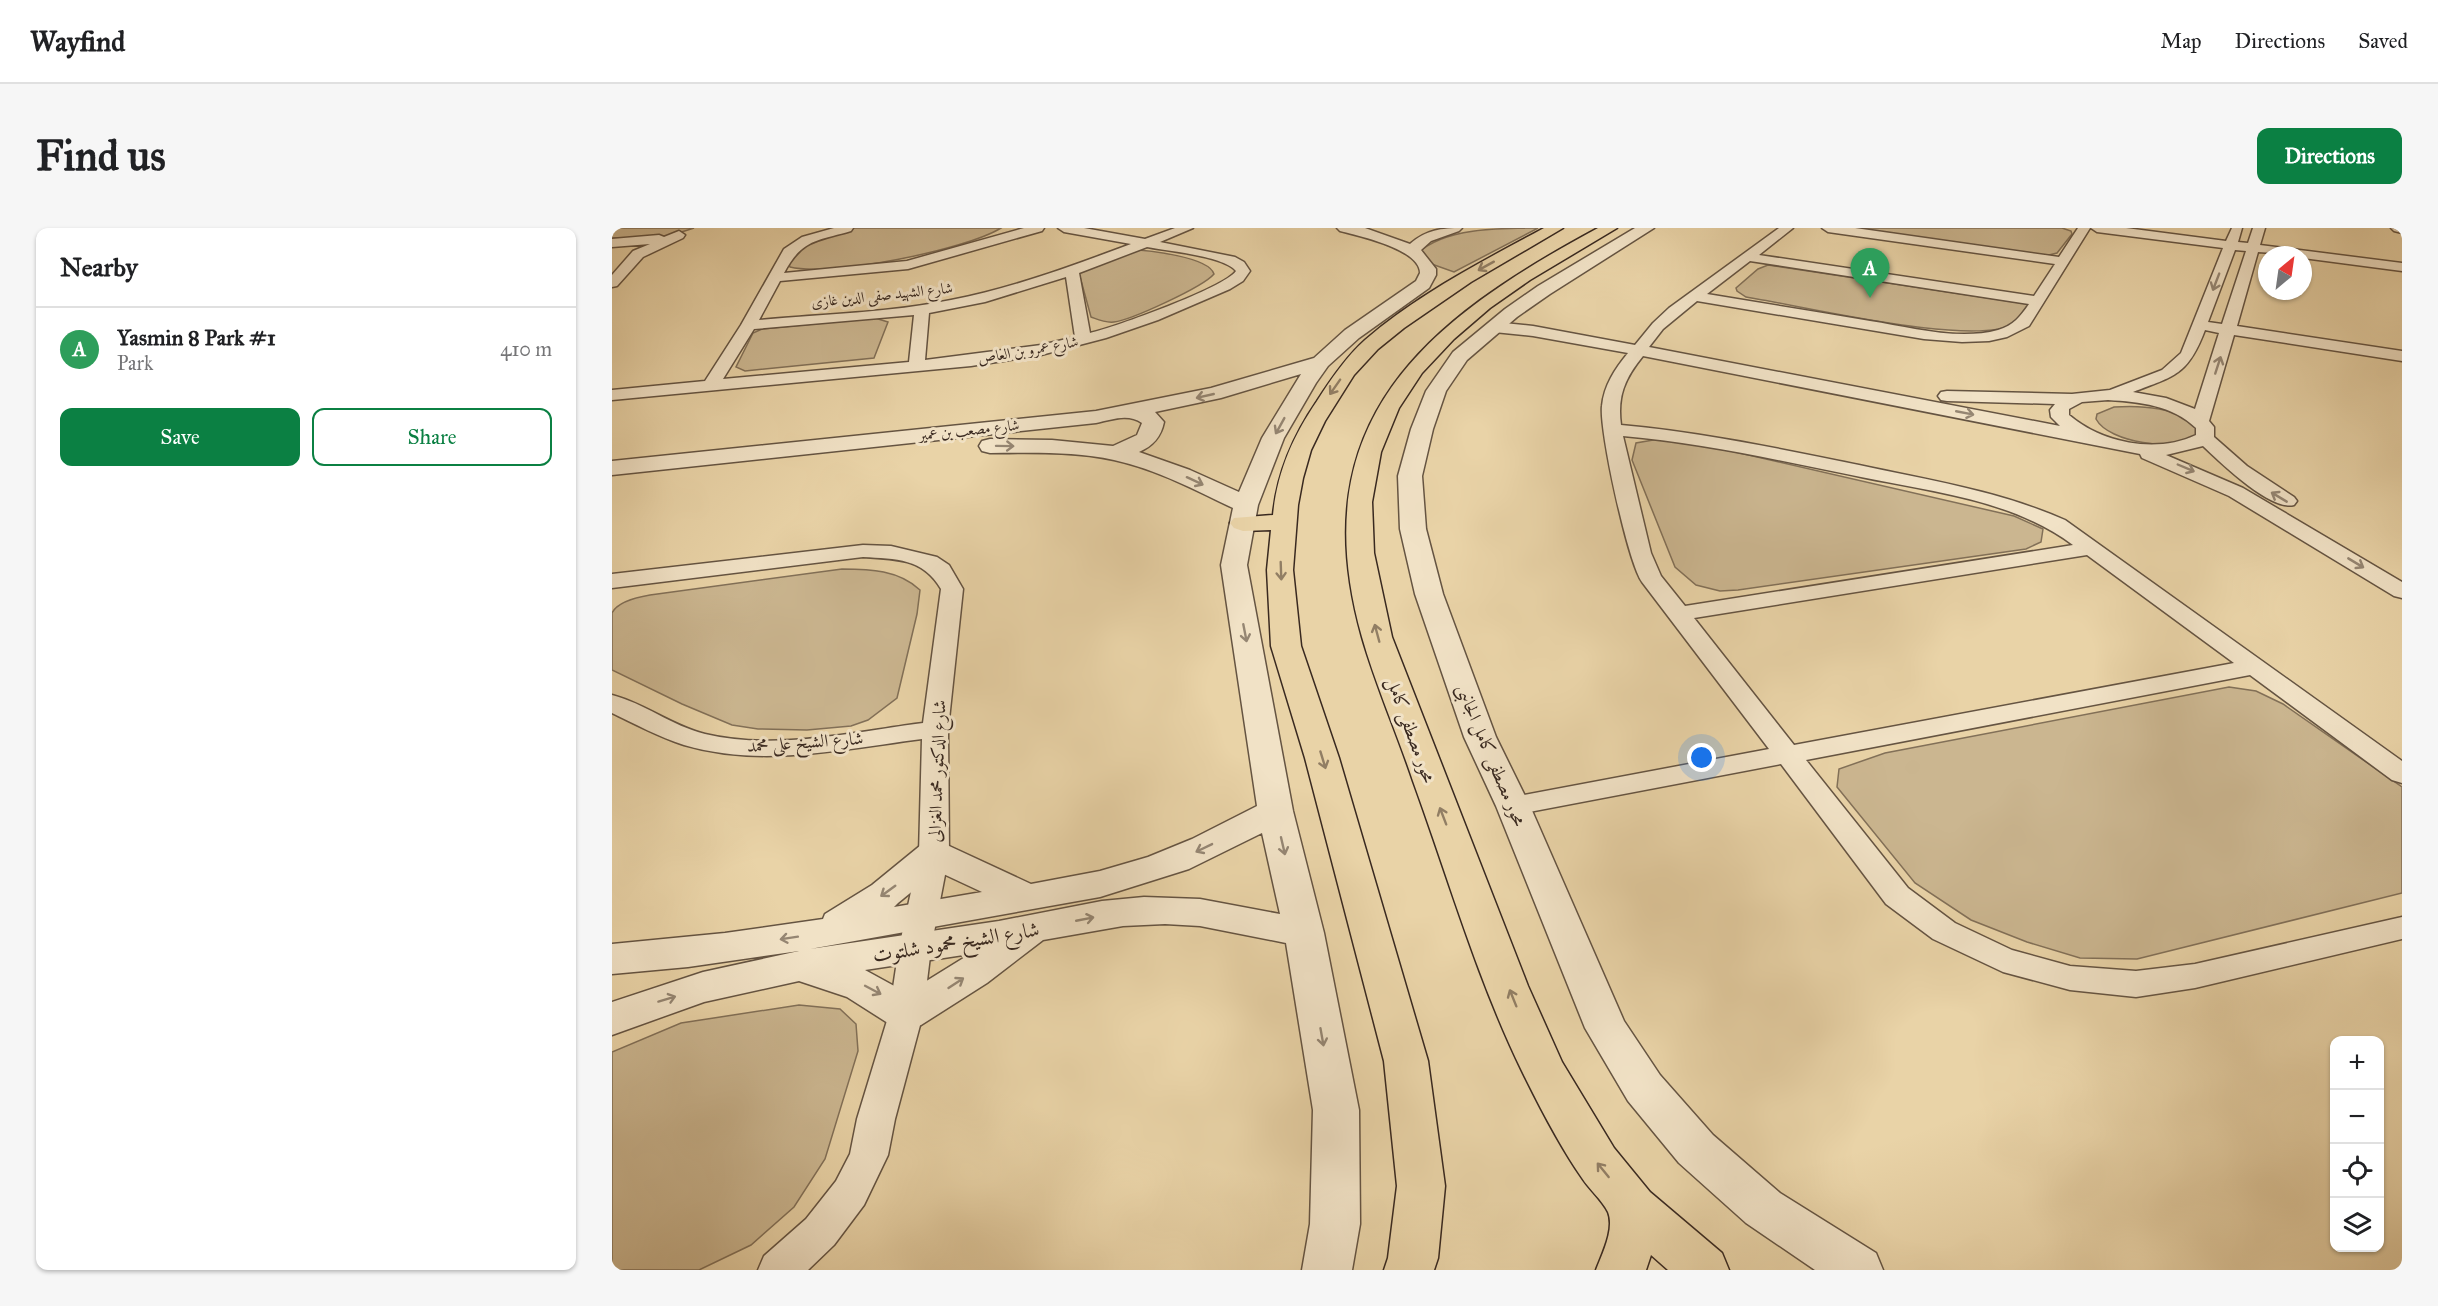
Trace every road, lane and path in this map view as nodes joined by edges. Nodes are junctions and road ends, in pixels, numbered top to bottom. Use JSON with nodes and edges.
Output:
{"nodes":[{"id":1,"x":847,"y":228,"type":"edge"},
{"id":2,"x":1038,"y":228,"type":"edge"},
{"id":3,"x":1064,"y":228,"type":"edge"},
{"id":4,"x":1187,"y":228,"type":"edge"},
{"id":5,"x":1345,"y":228,"type":"edge"},
{"id":6,"x":1454,"y":228,"type":"edge"},
{"id":7,"x":1646,"y":228,"type":"edge"},
{"id":8,"x":1787,"y":228,"type":"edge"},
{"id":9,"x":1828,"y":228,"type":"edge"},
{"id":10,"x":2085,"y":228,"type":"edge"},
{"id":11,"x":2097,"y":228,"type":"edge"},
{"id":12,"x":2237,"y":228,"type":"edge"},
{"id":13,"x":2259,"y":228,"type":"edge"},
{"id":14,"x":1577,"y":234,"type":"edge"},
{"id":15,"x":1148,"y":242,"type":"junction"},
{"id":16,"x":612,"y":243,"type":"edge"},
{"id":17,"x":2231,"y":245,"type":"junction"},
{"id":18,"x":2252,"y":248,"type":"junction"},
{"id":19,"x":1410,"y":252,"type":"junction"},
{"id":20,"x":1748,"y":257,"type":"junction"},
{"id":21,"x":2063,"y":261,"type":"junction"},
{"id":22,"x":2402,"y":267,"type":"edge"},
{"id":23,"x":1072,"y":271,"type":"junction"},
{"id":24,"x":773,"y":278,"type":"junction"},
{"id":25,"x":612,"y":282,"type":"edge"},
{"id":26,"x":1437,"y":285,"type":"junction"},
{"id":27,"x":1695,"y":296,"type":"junction"},
{"id":28,"x":2038,"y":301,"type":"junction"},
{"id":29,"x":922,"y":309,"type":"junction"},
{"id":30,"x":1503,"y":320,"type":"junction"},
{"id":31,"x":749,"y":325,"type":"junction"},
{"id":32,"x":2200,"y":325,"type":"junction"},
{"id":33,"x":2229,"y":330,"type":"junction"},
{"id":34,"x":1083,"y":340,"type":"junction"},
{"id":35,"x":1642,"y":347,"type":"junction"},
{"id":36,"x":1428,"y":352,"type":"junction"},
{"id":37,"x":1460,"y":356,"type":"junction"},
{"id":38,"x":2402,"y":356,"type":"edge"},
{"id":39,"x":1321,"y":362,"type":"junction"},
{"id":40,"x":917,"y":365,"type":"junction"},
{"id":41,"x":711,"y":385,"type":"junction"},
{"id":42,"x":612,"y":395,"type":"edge"},
{"id":43,"x":2108,"y":395,"type":"junction"},
{"id":44,"x":2072,"y":399,"type":"junction"},
{"id":45,"x":1131,"y":411,"type":"junction"},
{"id":46,"x":2203,"y":429,"type":"junction"},
{"id":47,"x":1612,"y":430,"type":"junction"},
{"id":48,"x":2093,"y":438,"type":"junction"},
{"id":49,"x":2131,"y":447,"type":"junction"},
{"id":50,"x":1114,"y":453,"type":"junction"},
{"id":51,"x":612,"y":468,"type":"edge"},
{"id":52,"x":612,"y":483,"type":"edge"},
{"id":53,"x":1244,"y":514,"type":"junction"},
{"id":54,"x":1284,"y":522,"type":"junction"},
{"id":55,"x":2091,"y":548,"type":"junction"},
{"id":56,"x":2402,"y":569,"type":"edge"},
{"id":57,"x":612,"y":581,"type":"edge"},
{"id":58,"x":2402,"y":591,"type":"edge"},
{"id":59,"x":1679,"y":614,"type":"junction"},
{"id":60,"x":2255,"y":667,"type":"junction"},
{"id":61,"x":612,"y":703,"type":"edge"},
{"id":62,"x":935,"y":729,"type":"junction"},
{"id":63,"x":1787,"y":754,"type":"junction"},
{"id":64,"x":2402,"y":774,"type":"edge"},
{"id":65,"x":1512,"y":806,"type":"junction"},
{"id":66,"x":1275,"y":811,"type":"junction"},
{"id":67,"x":934,"y":854,"type":"junction"},
{"id":68,"x":1029,"y":914,"type":"junction"},
{"id":69,"x":2402,"y":928,"type":"edge"},
{"id":70,"x":919,"y":932,"type":"junction"},
{"id":71,"x":825,"y":933,"type":"junction"},
{"id":72,"x":1304,"y":933,"type":"junction"},
{"id":73,"x":612,"y":959,"type":"edge"},
{"id":74,"x":797,"y":967,"type":"junction"},
{"id":75,"x":906,"y":1014,"type":"junction"},
{"id":76,"x":612,"y":1019,"type":"edge"},
{"id":77,"x":1633,"y":1206,"type":"junction"},
{"id":78,"x":1414,"y":1266,"type":"edge"},
{"id":79,"x":779,"y":1270,"type":"edge"},
{"id":80,"x":1327,"y":1270,"type":"edge"},
{"id":81,"x":1621,"y":1270,"type":"edge"},
{"id":82,"x":1704,"y":1270,"type":"edge"},
{"id":83,"x":1858,"y":1270,"type":"edge"}],
"edges":[{"from":1,"to":24,"type":"street"},
{"from":2,"to":24,"type":"street"},
{"from":3,"to":15,"type":"street","name":"شارع عمرو بن العاص"},
{"from":4,"to":15,"type":"street","name":"شارع الشهيد صفى الدين غازى"},
{"from":5,"to":19,"type":"street"},
{"from":6,"to":19,"type":"street"},
{"from":7,"to":30,"type":"street","name":"محور مصطفى كامل الجانبى"},
{"from":8,"to":20,"type":"street"},
{"from":9,"to":21,"type":"street"},
{"from":10,"to":21,"type":"street"},
{"from":11,"to":17,"type":"street"},
{"from":12,"to":17,"type":"street"},
{"from":13,"to":18,"type":"street"},
{"from":14,"to":26,"type":"main road","name":"محور مصطفى كامل","one_way":true},
{"from":14,"to":36,"type":"main road","name":"محور مصطفى كامل"},
{"from":15,"to":23,"type":"street","name":"شارع الشهيد صفى الدين غازى"},
{"from":15,"to":34,"type":"street","name":"شارع عمرو بن العاص"},
{"from":16,"to":25,"type":"street"},
{"from":17,"to":18,"type":"street"},
{"from":17,"to":32,"type":"street","one_way":true},
{"from":18,"to":22,"type":"street"},
{"from":18,"to":33,"type":"street"},
{"from":19,"to":26,"type":"street"},
{"from":20,"to":27,"type":"street"},
{"from":20,"to":28,"type":"street"},
{"from":21,"to":28,"type":"street"},
{"from":23,"to":29,"type":"street","name":"شارع الشهيد صفى الدين غازى"},
{"from":23,"to":34,"type":"street"},
{"from":24,"to":31,"type":"street"},
{"from":26,"to":39,"type":"street"},
{"from":26,"to":54,"type":"main road","name":"محور مصطفى كامل","one_way":true},
{"from":27,"to":28,"type":"street"},
{"from":27,"to":35,"type":"street"},
{"from":29,"to":31,"type":"street","name":"شارع الشهيد صفى الدين غازى"},
{"from":29,"to":40,"type":"street"},
{"from":30,"to":35,"type":"street"},
{"from":30,"to":37,"type":"street","name":"محور مصطفى كامل الجانبى"},
{"from":31,"to":41,"type":"street"},
{"from":32,"to":33,"type":"street"},
{"from":32,"to":43,"type":"street"},
{"from":33,"to":38,"type":"street"},
{"from":46,"to":33,"type":"street","one_way":true},
{"from":34,"to":40,"type":"street","name":"شارع عمرو بن العاص"},
{"from":35,"to":44,"type":"street"},
{"from":35,"to":47,"type":"street"},
{"from":35,"to":48,"type":"street","one_way":true},
{"from":36,"to":37,"type":"main road"},
{"from":77,"to":36,"type":"main road","name":"محور مصطفى كامل","one_way":true},
{"from":37,"to":65,"type":"street","name":"محور مصطفى كامل الجانبى"},
{"from":39,"to":45,"type":"street","name":"شارع مصعب بن عمير","one_way":true},
{"from":39,"to":53,"type":"street","one_way":true},
{"from":40,"to":41,"type":"street","name":"شارع عمرو بن العاص"},
{"from":41,"to":42,"type":"street","name":"شارع عمرو بن العاص"},
{"from":43,"to":44,"type":"street"},
{"from":43,"to":46,"type":"street"},
{"from":44,"to":48,"type":"street"},
{"from":45,"to":50,"type":"street"},
{"from":45,"to":51,"type":"street","name":"شارع مصعب بن عمير"},
{"from":46,"to":49,"type":"street"},
{"from":56,"to":46,"type":"street","one_way":true},
{"from":47,"to":55,"type":"street"},
{"from":47,"to":59,"type":"street"},
{"from":48,"to":49,"type":"street"},
{"from":49,"to":58,"type":"street","one_way":true},
{"from":52,"to":50,"type":"street","name":"شارع مصعب بن عمير","one_way":true},
{"from":50,"to":53,"type":"street","name":"شارع مصعب بن عمير","one_way":true},
{"from":53,"to":54,"type":"main road"},
{"from":53,"to":66,"type":"street","one_way":true},
{"from":54,"to":78,"type":"main road","name":"محور مصطفى كامل","one_way":true},
{"from":55,"to":59,"type":"street"},
{"from":55,"to":60,"type":"street"},
{"from":57,"to":62,"type":"street","name":"شارع الدكتور محمد الغزالى"},
{"from":59,"to":63,"type":"street"},
{"from":60,"to":63,"type":"street"},
{"from":60,"to":64,"type":"street"},
{"from":61,"to":62,"type":"street","name":"شارع الشيخ على محمد"},
{"from":62,"to":67,"type":"street","name":"شارع الدكتور محمد الغزالى"},
{"from":63,"to":65,"type":"street"},
{"from":63,"to":69,"type":"street"},
{"from":65,"to":83,"type":"street","name":"محور مصطفى كامل الجانبى"},
{"from":66,"to":68,"type":"street","name":"شارع الشيخ محمود شلتوت","one_way":true},
{"from":66,"to":72,"type":"street","one_way":true},
{"from":67,"to":68,"type":"street"},
{"from":67,"to":70,"type":"street","name":"شارع الدكتور محمد الغزالى"},
{"from":67,"to":71,"type":"street","one_way":true},
{"from":68,"to":70,"type":"street","name":"شارع الشيخ محمود شلتوت"},
{"from":68,"to":72,"type":"street","name":"شارع الشيخ محمود شلتوت","one_way":true},
{"from":75,"to":68,"type":"street","one_way":true},
{"from":70,"to":71,"type":"street","name":"شارع الشيخ محمود شلتوت"},
{"from":70,"to":74,"type":"street","name":"شارع الشيخ محمود شلتوت"},
{"from":70,"to":75,"type":"street","name":"شارع الدكتور محمد الغزالى"},
{"from":71,"to":73,"type":"street","name":"شارع الشيخ محمود شلتوت","one_way":true},
{"from":72,"to":80,"type":"street","one_way":true},
{"from":74,"to":75,"type":"street","one_way":true},
{"from":76,"to":74,"type":"street","name":"شارع الشيخ محمود شلتوت","one_way":true},
{"from":75,"to":79,"type":"street","name":"شارع الدكتور محمد الغزالى"},
{"from":77,"to":81,"type":"main road"},
{"from":77,"to":82,"type":"main road","name":"محور مصطفى كامل"}]}
